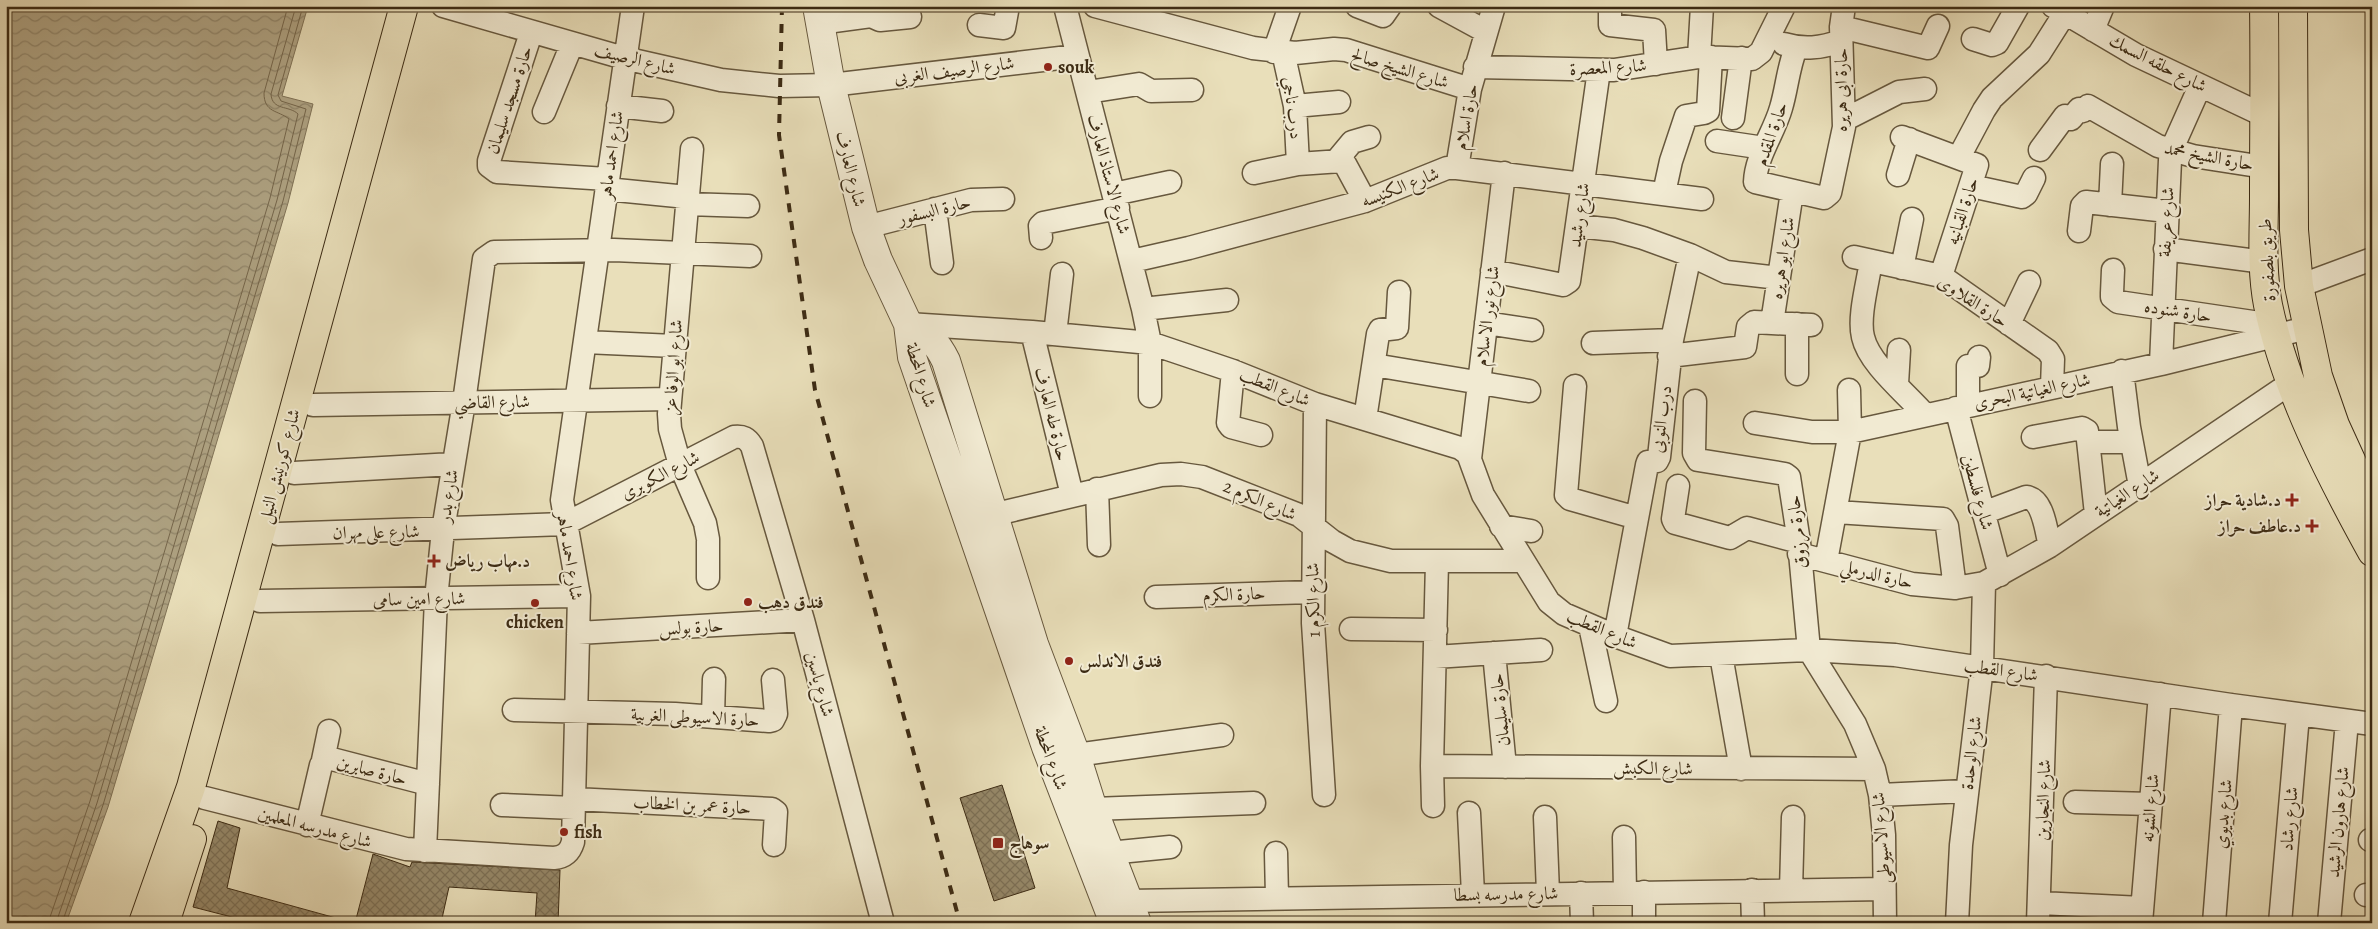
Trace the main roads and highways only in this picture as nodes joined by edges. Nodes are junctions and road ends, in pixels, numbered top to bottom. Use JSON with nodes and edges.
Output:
{"nodes":[{"id":1,"x":404,"y":6,"type":"edge"},
{"id":2,"x":422,"y":6,"type":"edge"},
{"id":3,"x":2264,"y":6,"type":"edge"},
{"id":4,"x":2293,"y":6,"type":"edge"},
{"id":5,"x":2372,"y":506,"type":"edge"},
{"id":6,"x":2372,"y":552,"type":"edge"},
{"id":7,"x":164,"y":922,"type":"edge"}],
"edges":[{"from":1,"to":7,"type":"main road","name":"شارع كورنيش النيل"},
{"from":2,"to":7,"type":"main road","name":"شارع كورنيش النيل"},
{"from":3,"to":6,"type":"main road","name":"طريق بلصفورة"},
{"from":4,"to":5,"type":"main road","name":"طريق بلصفورة"}]}
